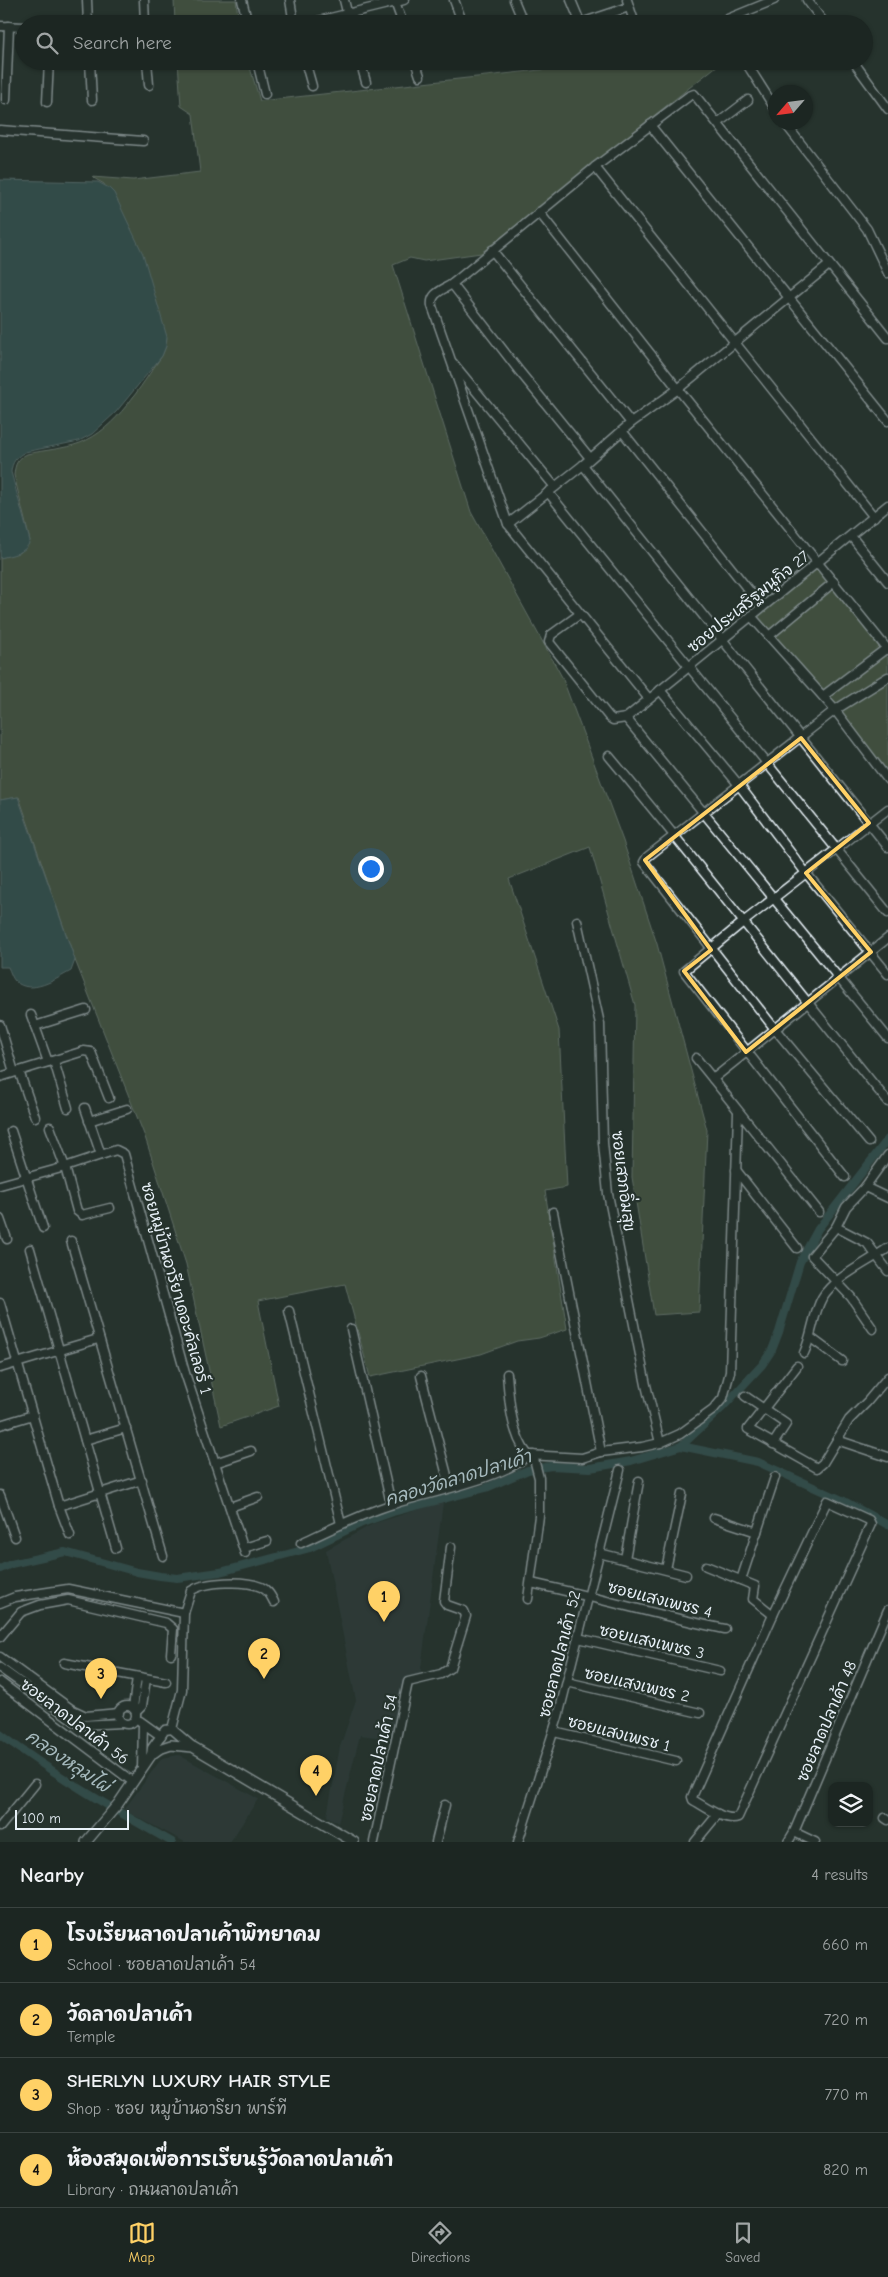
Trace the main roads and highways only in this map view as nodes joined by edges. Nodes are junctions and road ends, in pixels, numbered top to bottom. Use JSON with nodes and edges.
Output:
{"nodes":[{"id":1,"x":86,"y":1842,"type":"edge"},
{"id":2,"x":354,"y":1842,"type":"edge"}],
"edges":[{"from":1,"to":2,"type":"main road"}]}
